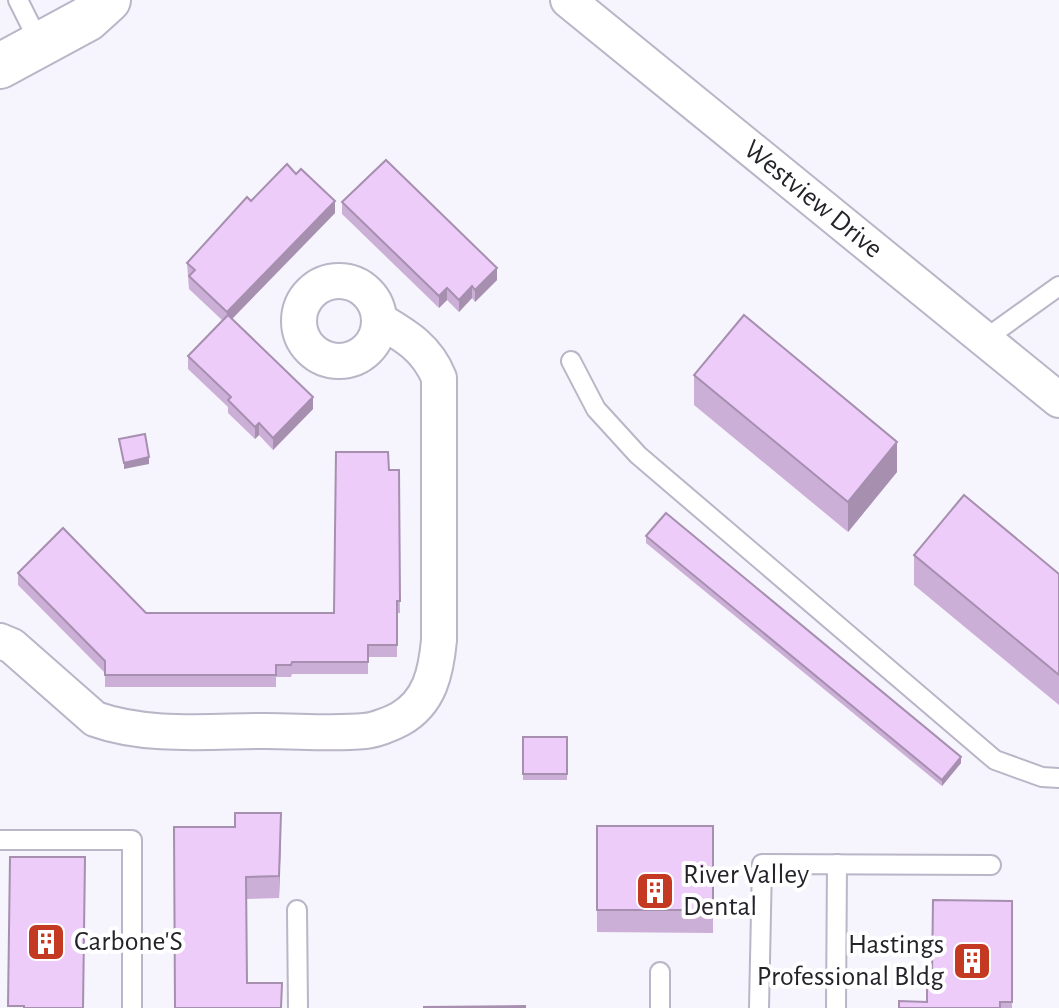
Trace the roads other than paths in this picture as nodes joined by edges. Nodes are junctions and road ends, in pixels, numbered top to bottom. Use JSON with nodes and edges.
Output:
{"nodes":[{"id":1,"x":18,"y":0,"type":"edge"},
{"id":2,"x":108,"y":0,"type":"edge"},
{"id":3,"x":568,"y":0,"type":"edge"},
{"id":4,"x":40,"y":44,"type":"junction"},
{"id":5,"x":0,"y":66,"type":"edge"},
{"id":6,"x":1059,"y":286,"type":"edge"},
{"id":7,"x":379,"y":320,"type":"dead end"},
{"id":8,"x":985,"y":339,"type":"junction"},
{"id":9,"x":571,"y":361,"type":"dead end"},
{"id":10,"x":1059,"y":400,"type":"edge"},
{"id":11,"x":0,"y":641,"type":"edge"},
{"id":12,"x":1059,"y":778,"type":"edge"},
{"id":13,"x":0,"y":840,"type":"edge"},
{"id":14,"x":837,"y":864,"type":"junction"},
{"id":15,"x":991,"y":865,"type":"dead end"},
{"id":16,"x":297,"y":910,"type":"dead end"},
{"id":17,"x":660,"y":972,"type":"dead end"},
{"id":18,"x":132,"y":1008,"type":"edge"},
{"id":19,"x":298,"y":1008,"type":"edge"},
{"id":20,"x":660,"y":1008,"type":"edge"},
{"id":21,"x":759,"y":1008,"type":"edge"},
{"id":22,"x":836,"y":1008,"type":"edge"}],
"edges":[{"from":1,"to":4,"type":"lane"},
{"from":2,"to":4,"type":"street"},
{"from":3,"to":8,"type":"street","name":"Westview Drive"},
{"from":4,"to":5,"type":"street"},
{"from":6,"to":8,"type":"lane"},
{"from":7,"to":11,"type":"street"},
{"from":8,"to":10,"type":"street","name":"Westview Drive"},
{"from":9,"to":12,"type":"lane"},
{"from":13,"to":18,"type":"lane"},
{"from":14,"to":15,"type":"lane"},
{"from":14,"to":21,"type":"lane"},
{"from":14,"to":22,"type":"lane"},
{"from":16,"to":19,"type":"lane"},
{"from":17,"to":20,"type":"lane"}]}
